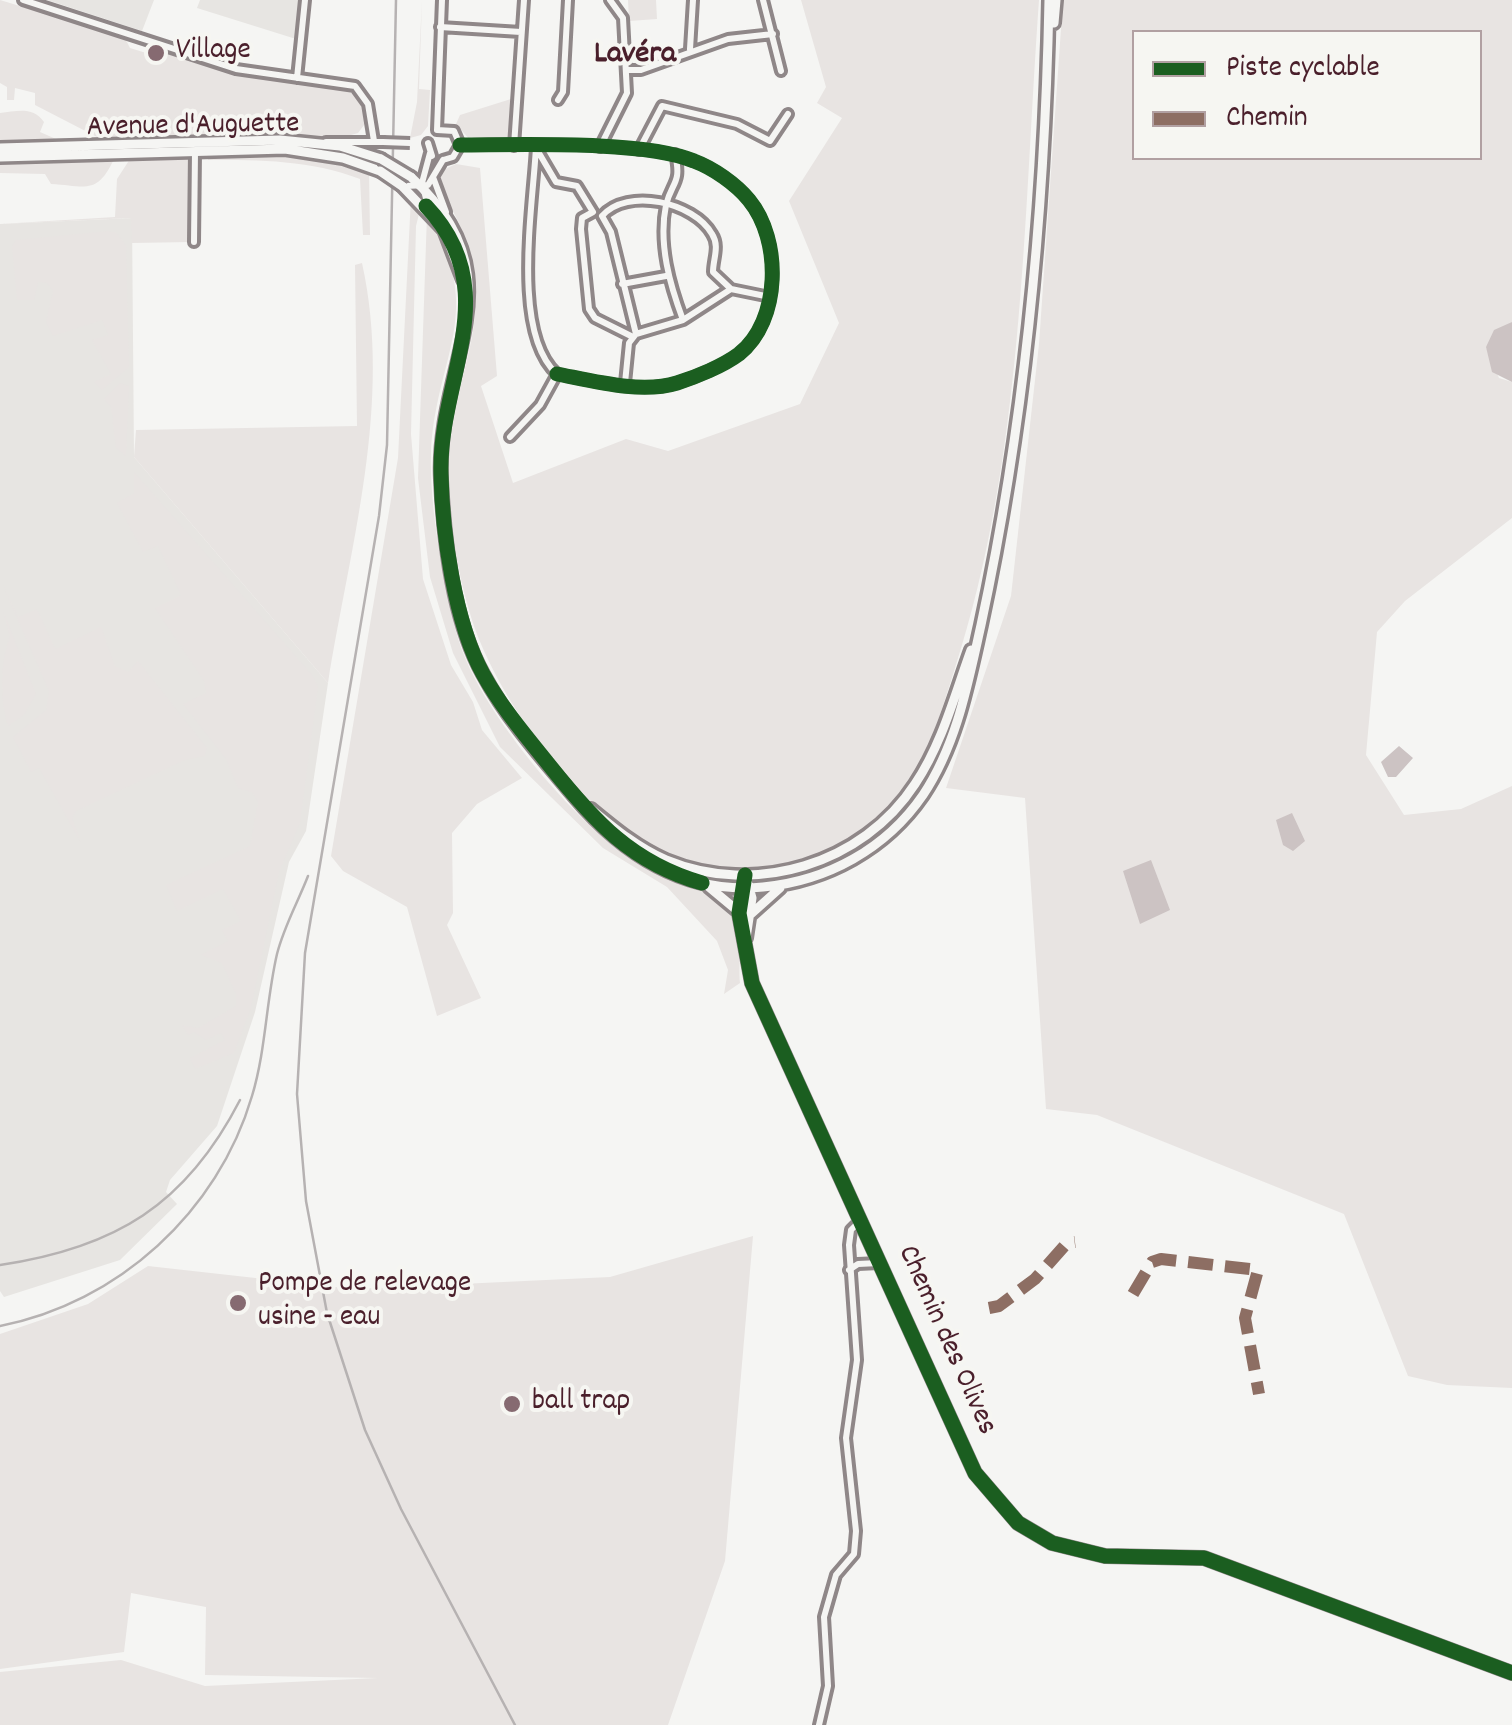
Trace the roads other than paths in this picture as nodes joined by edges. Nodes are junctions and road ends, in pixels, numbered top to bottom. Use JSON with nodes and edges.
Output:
{"nodes":[{"id":1,"x":23,"y":0,"type":"edge"},
{"id":2,"x":305,"y":0,"type":"edge"},
{"id":3,"x":442,"y":0,"type":"edge"},
{"id":4,"x":524,"y":0,"type":"edge"},
{"id":5,"x":568,"y":0,"type":"edge"},
{"id":6,"x":610,"y":0,"type":"edge"},
{"id":7,"x":693,"y":0,"type":"edge"},
{"id":8,"x":764,"y":0,"type":"edge"},
{"id":9,"x":1052,"y":0,"type":"edge"},
{"id":10,"x":440,"y":26,"type":"junction"},
{"id":11,"x":522,"y":32,"type":"junction"},
{"id":12,"x":773,"y":34,"type":"junction"},
{"id":13,"x":690,"y":49,"type":"junction"},
{"id":14,"x":626,"y":70,"type":"junction"},
{"id":15,"x":781,"y":71,"type":"dead end"},
{"id":16,"x":297,"y":78,"type":"junction"},
{"id":17,"x":558,"y":100,"type":"dead end"},
{"id":18,"x":788,"y":114,"type":"dead end"},
{"id":19,"x":371,"y":122,"type":"junction"},
{"id":20,"x":437,"y":130,"type":"junction"},
{"id":21,"x":358,"y":140,"type":"junction"},
{"id":22,"x":378,"y":142,"type":"junction"},
{"id":23,"x":320,"y":143,"type":"junction"},
{"id":24,"x":460,"y":145,"type":"junction"},
{"id":25,"x":514,"y":146,"type":"junction"},
{"id":26,"x":536,"y":147,"type":"junction"},
{"id":27,"x":0,"y":148,"type":"edge"},
{"id":28,"x":429,"y":148,"type":"junction"},
{"id":29,"x":600,"y":148,"type":"junction"},
{"id":30,"x":196,"y":150,"type":"junction"},
{"id":31,"x":639,"y":150,"type":"junction"},
{"id":32,"x":675,"y":154,"type":"junction"},
{"id":33,"x":0,"y":156,"type":"edge"},
{"id":34,"x":443,"y":160,"type":"junction"},
{"id":35,"x":433,"y":176,"type":"junction"},
{"id":36,"x":411,"y":186,"type":"junction"},
{"id":37,"x":666,"y":205,"type":"junction"},
{"id":38,"x":593,"y":212,"type":"junction"},
{"id":39,"x":602,"y":216,"type":"junction"},
{"id":40,"x":452,"y":223,"type":"junction"},
{"id":41,"x":194,"y":242,"type":"dead end"},
{"id":42,"x":666,"y":276,"type":"junction"},
{"id":43,"x":622,"y":284,"type":"junction"},
{"id":44,"x":732,"y":289,"type":"junction"},
{"id":45,"x":770,"y":297,"type":"junction"},
{"id":46,"x":468,"y":298,"type":"junction"},
{"id":47,"x":683,"y":320,"type":"junction"},
{"id":48,"x":634,"y":336,"type":"junction"},
{"id":49,"x":557,"y":374,"type":"junction"},
{"id":50,"x":625,"y":383,"type":"junction"},
{"id":51,"x":510,"y":437,"type":"dead end"},
{"id":52,"x":980,"y":628,"type":"junction"},
{"id":53,"x":566,"y":787,"type":"junction"},
{"id":54,"x":744,"y":876,"type":"junction"},
{"id":55,"x":702,"y":883,"type":"junction"},
{"id":56,"x":787,"y":884,"type":"junction"},
{"id":57,"x":745,"y":888,"type":"junction"},
{"id":58,"x":744,"y":914,"type":"junction"},
{"id":59,"x":860,"y":1220,"type":"junction"},
{"id":60,"x":880,"y":1263,"type":"junction"},
{"id":61,"x":849,"y":1270,"type":"junction"},
{"id":62,"x":1512,"y":1673,"type":"edge"},
{"id":63,"x":820,"y":1725,"type":"edge"}],
"edges":[{"from":1,"to":16,"type":"street"},
{"from":2,"to":16,"type":"street"},
{"from":3,"to":10,"type":"street"},
{"from":4,"to":11,"type":"street"},
{"from":5,"to":17,"type":"street"},
{"from":6,"to":14,"type":"street"},
{"from":7,"to":13,"type":"street"},
{"from":8,"to":12,"type":"street"},
{"from":9,"to":52,"type":"main road"},
{"from":10,"to":11,"type":"street"},
{"from":10,"to":20,"type":"street"},
{"from":11,"to":25,"type":"street"},
{"from":12,"to":13,"type":"street"},
{"from":12,"to":15,"type":"street"},
{"from":13,"to":14,"type":"street"},
{"from":14,"to":29,"type":"street"},
{"from":16,"to":19,"type":"street"},
{"from":18,"to":31,"type":"street"},
{"from":19,"to":21,"type":"street"},
{"from":19,"to":22,"type":"street"},
{"from":20,"to":24,"type":"street"},
{"from":20,"to":28,"type":"street"},
{"from":21,"to":22,"type":"street"},
{"from":21,"to":23,"type":"street"},
{"from":22,"to":28,"type":"street","bridge":true},
{"from":23,"to":27,"type":"main road","name":"Avenue d'Auguette"},
{"from":23,"to":36,"type":"main road","name":"Avenue d'Auguette","bridge":true},
{"from":24,"to":25,"type":"street"},
{"from":24,"to":34,"type":"street"},
{"from":25,"to":26,"type":"street"},
{"from":26,"to":29,"type":"street"},
{"from":26,"to":38,"type":"street"},
{"from":26,"to":49,"type":"street"},
{"from":28,"to":34,"type":"street"},
{"from":28,"to":36,"type":"street"},
{"from":29,"to":31,"type":"street"},
{"from":30,"to":33,"type":"main road","name":"Avenue d'Auguette"},
{"from":30,"to":36,"type":"main road","name":"Avenue d'Auguette","bridge":true},
{"from":30,"to":41,"type":"street"},
{"from":31,"to":32,"type":"street"},
{"from":32,"to":37,"type":"street"},
{"from":32,"to":45,"type":"street"},
{"from":34,"to":35,"type":"street"},
{"from":35,"to":36,"type":"street"},
{"from":35,"to":40,"type":"street"},
{"from":36,"to":40,"type":"main road"},
{"from":36,"to":46,"type":"main road","name":"Avenue d'Auguette"},
{"from":37,"to":39,"type":"street"},
{"from":37,"to":42,"type":"street"},
{"from":37,"to":44,"type":"street"},
{"from":38,"to":39,"type":"street"},
{"from":38,"to":48,"type":"street"},
{"from":39,"to":43,"type":"street"},
{"from":40,"to":46,"type":"main road"},
{"from":42,"to":43,"type":"street"},
{"from":42,"to":47,"type":"street"},
{"from":43,"to":48,"type":"street"},
{"from":44,"to":45,"type":"street"},
{"from":44,"to":47,"type":"street"},
{"from":45,"to":50,"type":"street"},
{"from":46,"to":53,"type":"main road"},
{"from":47,"to":48,"type":"street"},
{"from":48,"to":50,"type":"street"},
{"from":49,"to":50,"type":"street"},
{"from":49,"to":51,"type":"street"},
{"from":52,"to":54,"type":"main road"},
{"from":52,"to":56,"type":"main road"},
{"from":53,"to":54,"type":"main road"},
{"from":53,"to":55,"type":"main road"},
{"from":54,"to":57,"type":"main road","name":"Chemin des Olives"},
{"from":55,"to":57,"type":"main road"},
{"from":55,"to":58,"type":"main road"},
{"from":56,"to":57,"type":"main road"},
{"from":56,"to":58,"type":"main road"},
{"from":57,"to":58,"type":"main road","name":"Chemin des Olives"},
{"from":58,"to":59,"type":"main road","name":"Chemin des Olives"},
{"from":59,"to":60,"type":"main road","name":"Chemin des Olives"},
{"from":59,"to":61,"type":"street"},
{"from":60,"to":61,"type":"street"},
{"from":60,"to":62,"type":"main road","name":"Chemin des Olives"},
{"from":61,"to":63,"type":"street"}]}
